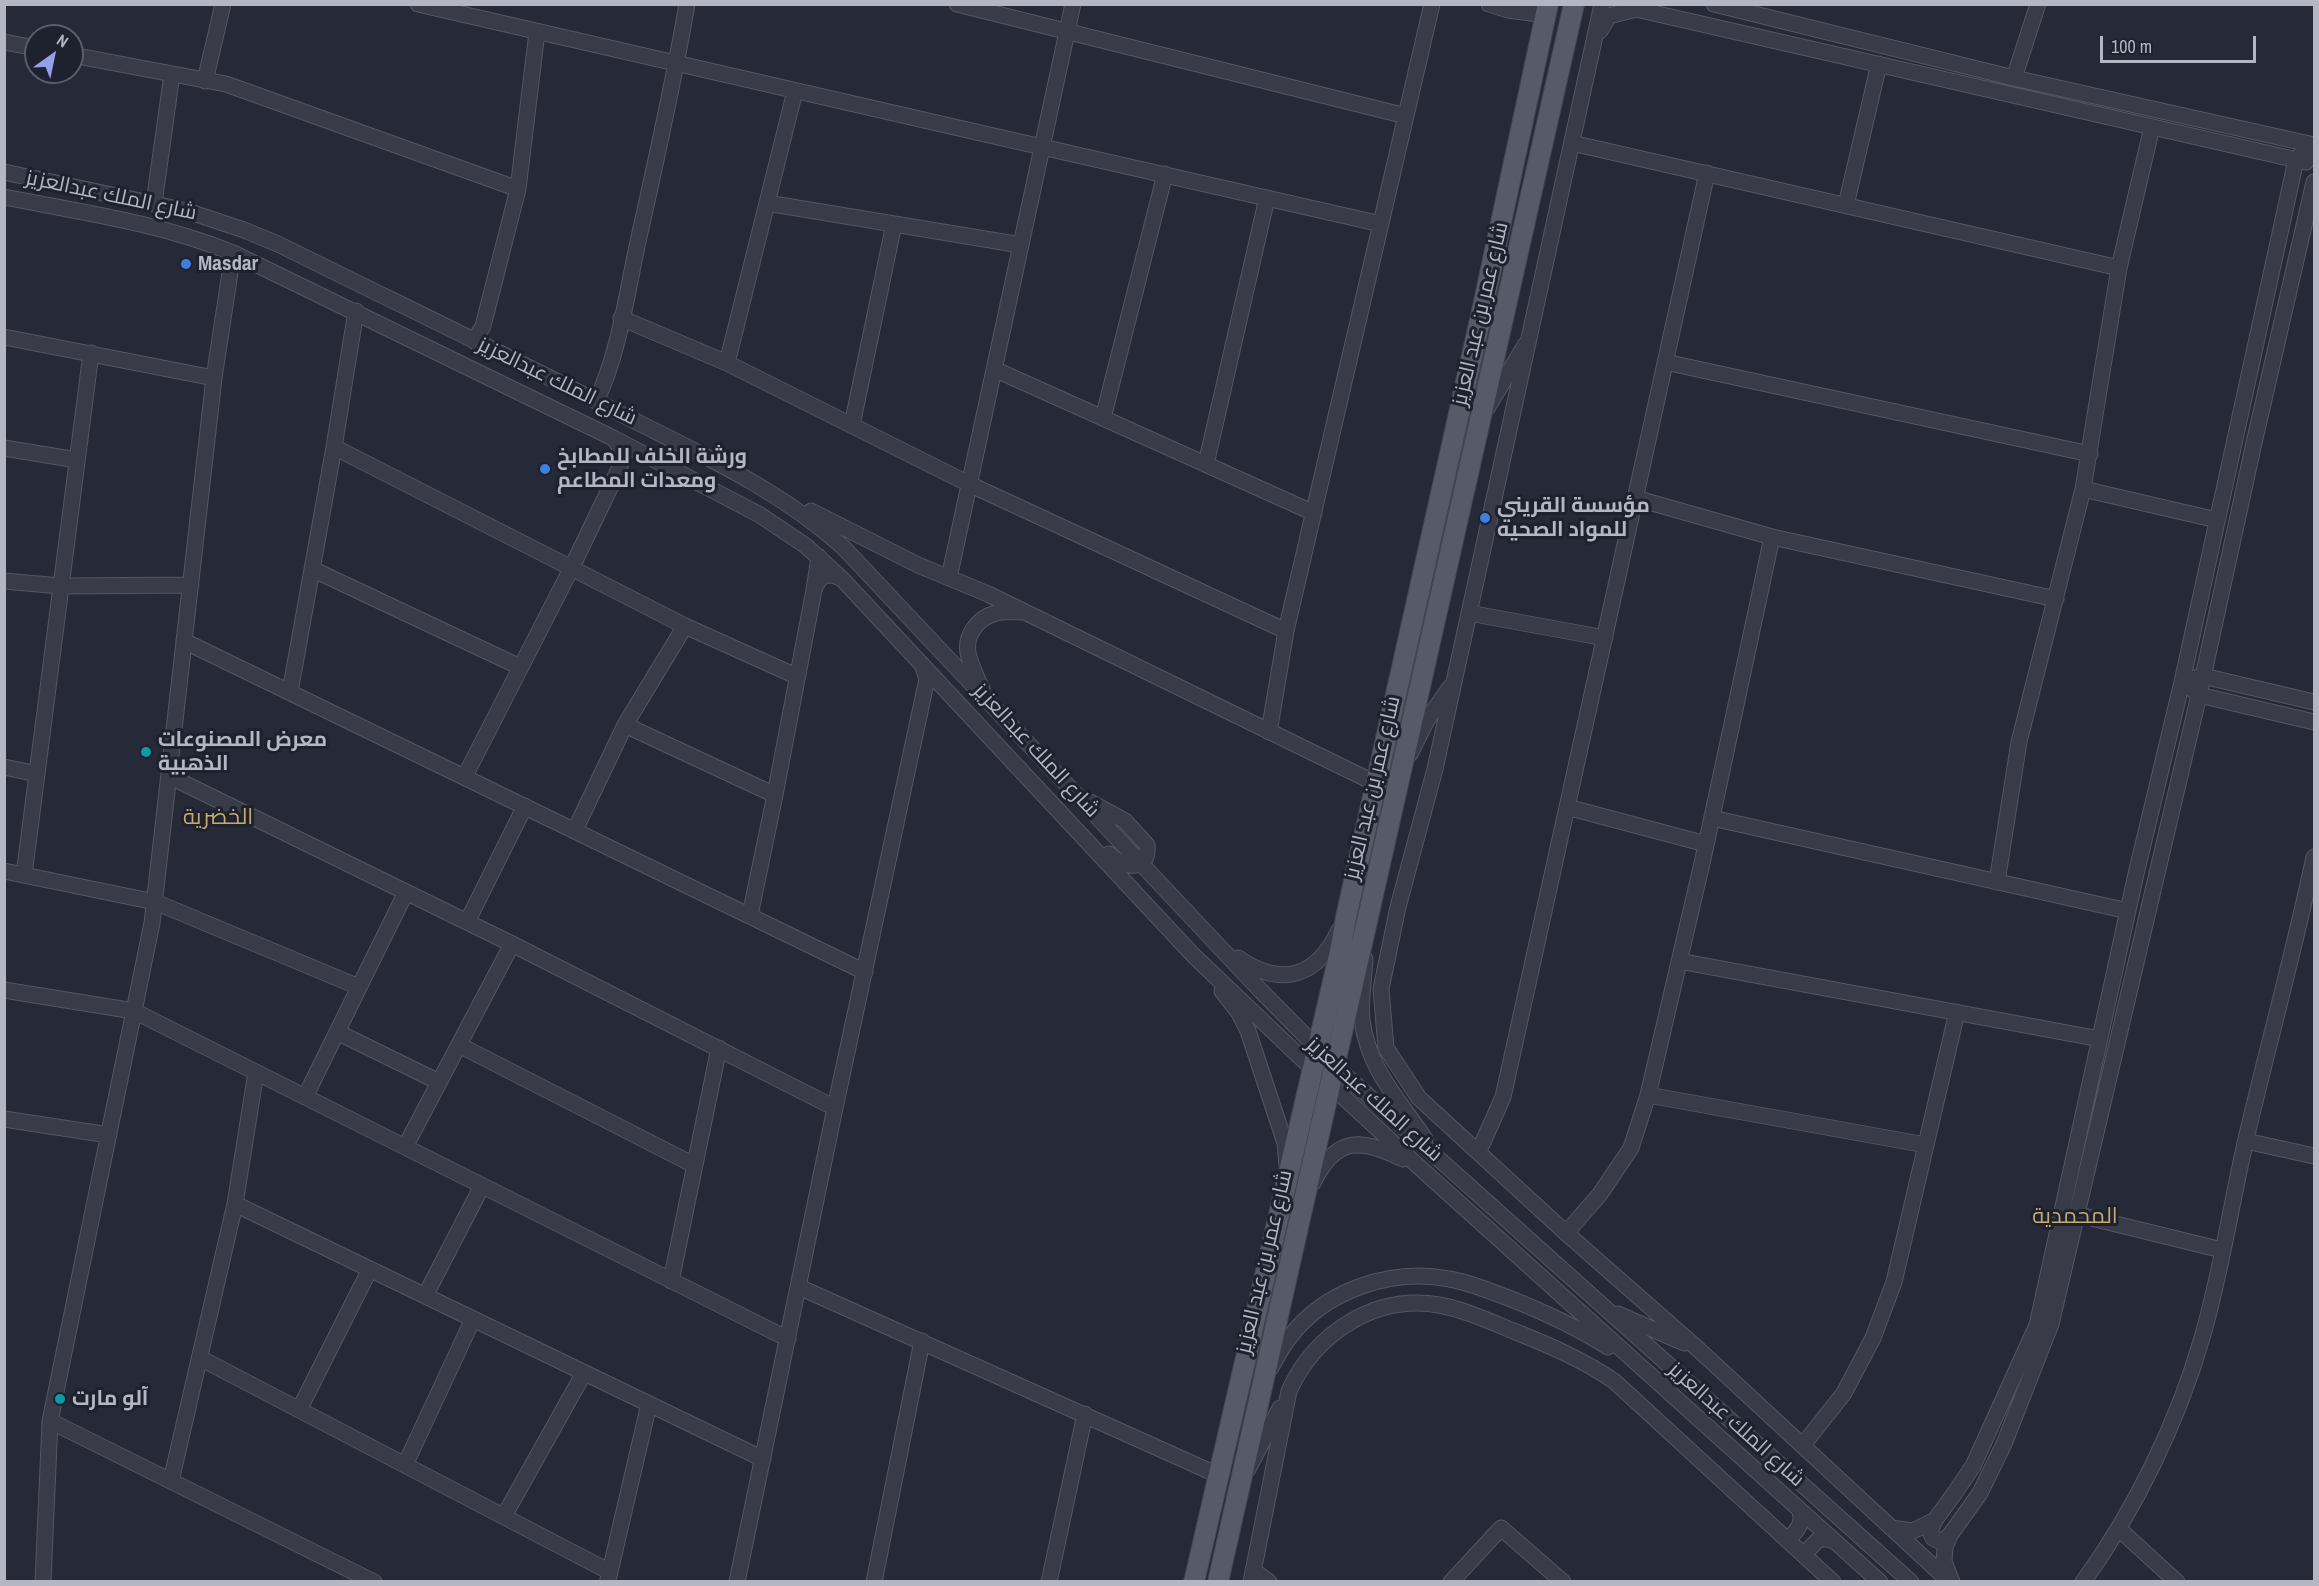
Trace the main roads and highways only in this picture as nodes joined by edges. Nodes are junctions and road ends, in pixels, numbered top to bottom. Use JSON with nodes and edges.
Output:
{"nodes":[{"id":1,"x":1574,"y":4,"type":"edge"},
{"id":2,"x":1547,"y":10,"type":"edge"},
{"id":3,"x":1218,"y":1475,"type":"junction"},
{"id":4,"x":1223,"y":1558,"type":"junction"},
{"id":5,"x":1194,"y":1581,"type":"edge"},
{"id":6,"x":1218,"y":1581,"type":"edge"}],
"edges":[{"from":1,"to":4,"type":"main road","name":"شارع عمر بن عبد العزيز"},
{"from":2,"to":3,"type":"main road","name":"شارع عمر بن عبد العزيز"},
{"from":3,"to":4,"type":"main road"},
{"from":3,"to":5,"type":"main road","name":"شارع عمر بن عبد العزيز"},
{"from":4,"to":6,"type":"main road","name":"شارع عمر بن عبد العزيز"}]}
